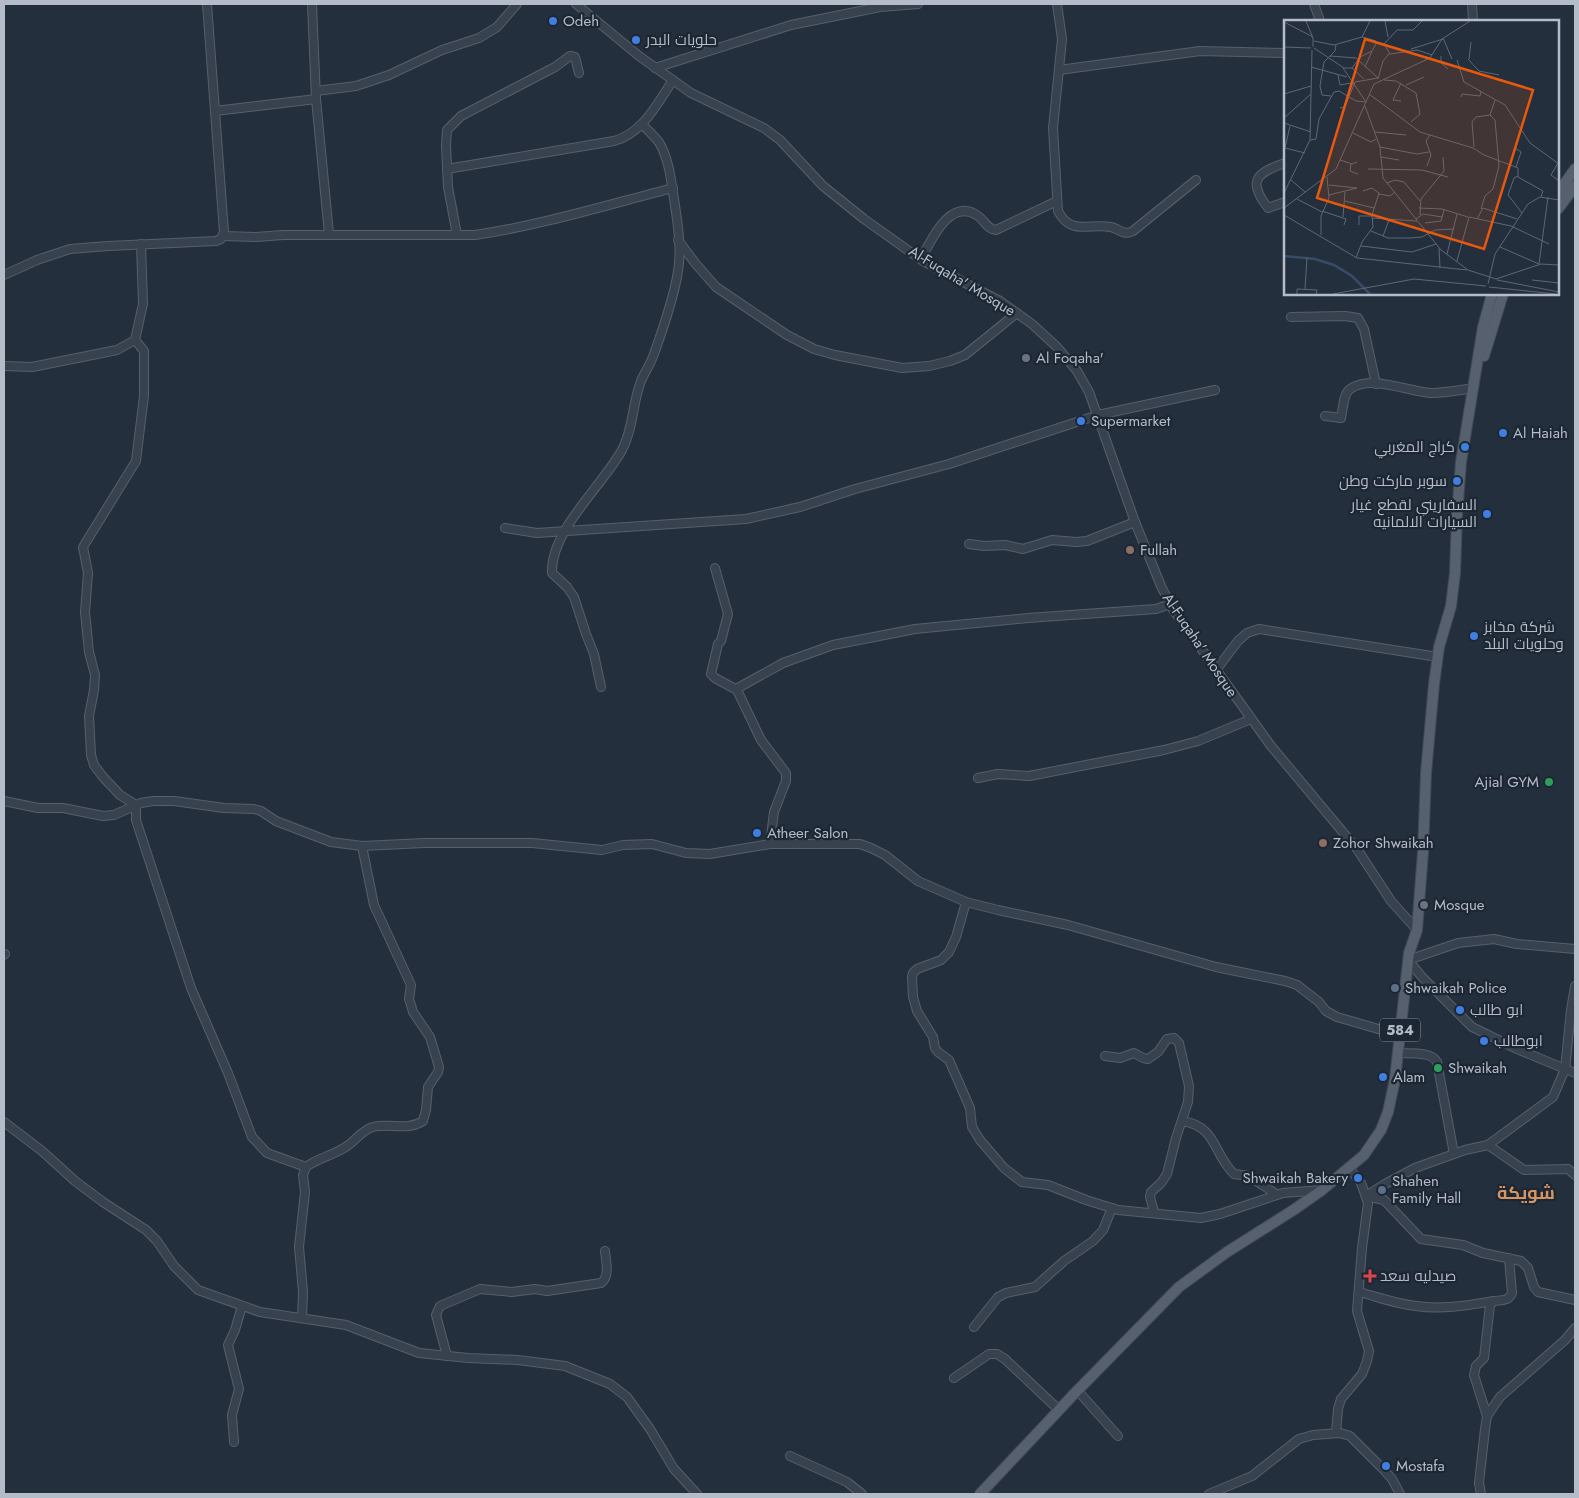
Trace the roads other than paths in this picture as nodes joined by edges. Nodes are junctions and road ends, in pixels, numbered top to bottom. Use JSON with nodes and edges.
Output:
{"nodes":[{"id":1,"x":207,"y":4,"type":"edge"},
{"id":2,"x":312,"y":4,"type":"edge"},
{"id":3,"x":517,"y":4,"type":"edge"},
{"id":4,"x":576,"y":4,"type":"edge"},
{"id":5,"x":918,"y":4,"type":"edge"},
{"id":6,"x":1057,"y":4,"type":"edge"},
{"id":7,"x":1314,"y":4,"type":"edge"},
{"id":8,"x":1472,"y":4,"type":"edge"},
{"id":9,"x":900,"y":5,"type":"edge"},
{"id":10,"x":1320,"y":20,"type":"edge"},
{"id":11,"x":1473,"y":20,"type":"edge"},
{"id":12,"x":1284,"y":53,"type":"edge"},
{"id":13,"x":655,"y":68,"type":"junction"},
{"id":14,"x":1059,"y":70,"type":"junction"},
{"id":15,"x":579,"y":73,"type":"dead end"},
{"id":16,"x":673,"y":80,"type":"junction"},
{"id":17,"x":316,"y":95,"type":"junction"},
{"id":18,"x":215,"y":110,"type":"junction"},
{"id":19,"x":642,"y":124,"type":"junction"},
{"id":20,"x":1284,"y":164,"type":"edge"},
{"id":21,"x":1575,"y":169,"type":"edge"},
{"id":22,"x":447,"y":170,"type":"junction"},
{"id":23,"x":1196,"y":180,"type":"dead end"},
{"id":24,"x":1575,"y":186,"type":"edge"},
{"id":25,"x":673,"y":188,"type":"junction"},
{"id":26,"x":1559,"y":192,"type":"edge"},
{"id":27,"x":1057,"y":201,"type":"junction"},
{"id":28,"x":1284,"y":202,"type":"edge"},
{"id":29,"x":1559,"y":208,"type":"edge"},
{"id":30,"x":329,"y":234,"type":"junction"},
{"id":31,"x":457,"y":235,"type":"junction"},
{"id":32,"x":223,"y":236,"type":"junction"},
{"id":33,"x":678,"y":240,"type":"junction"},
{"id":34,"x":141,"y":244,"type":"junction"},
{"id":35,"x":921,"y":260,"type":"junction"},
{"id":36,"x":4,"y":275,"type":"edge"},
{"id":37,"x":1492,"y":295,"type":"edge"},
{"id":38,"x":1503,"y":295,"type":"edge"},
{"id":39,"x":1017,"y":314,"type":"junction"},
{"id":40,"x":1291,"y":317,"type":"dead end"},
{"id":41,"x":135,"y":340,"type":"junction"},
{"id":42,"x":4,"y":366,"type":"edge"},
{"id":43,"x":1376,"y":384,"type":"junction"},
{"id":44,"x":1474,"y":388,"type":"junction"},
{"id":45,"x":1215,"y":390,"type":"dead end"},
{"id":46,"x":1098,"y":415,"type":"junction"},
{"id":47,"x":1325,"y":416,"type":"dead end"},
{"id":48,"x":1135,"y":522,"type":"junction"},
{"id":49,"x":505,"y":528,"type":"dead end"},
{"id":50,"x":566,"y":530,"type":"junction"},
{"id":51,"x":969,"y":544,"type":"dead end"},
{"id":52,"x":715,"y":568,"type":"dead end"},
{"id":53,"x":1170,"y":604,"type":"junction"},
{"id":54,"x":1438,"y":657,"type":"junction"},
{"id":55,"x":1216,"y":670,"type":"junction"},
{"id":56,"x":601,"y":687,"type":"dead end"},
{"id":57,"x":736,"y":689,"type":"junction"},
{"id":58,"x":1251,"y":719,"type":"junction"},
{"id":59,"x":978,"y":778,"type":"dead end"},
{"id":60,"x":4,"y":801,"type":"edge"},
{"id":61,"x":136,"y":805,"type":"junction"},
{"id":62,"x":770,"y":844,"type":"junction"},
{"id":63,"x":362,"y":846,"type":"junction"},
{"id":64,"x":966,"y":902,"type":"junction"},
{"id":65,"x":1417,"y":930,"type":"junction"},
{"id":66,"x":1575,"y":949,"type":"edge"},
{"id":67,"x":1408,"y":960,"type":"junction"},
{"id":68,"x":1575,"y":986,"type":"edge"},
{"id":69,"x":1399,"y":1035,"type":"junction"},
{"id":70,"x":1397,"y":1053,"type":"junction"},
{"id":71,"x":1105,"y":1056,"type":"dead end"},
{"id":72,"x":1565,"y":1069,"type":"junction"},
{"id":73,"x":1575,"y":1073,"type":"edge"},
{"id":74,"x":1182,"y":1121,"type":"junction"},
{"id":75,"x":4,"y":1122,"type":"edge"},
{"id":76,"x":1488,"y":1145,"type":"junction"},
{"id":77,"x":1454,"y":1154,"type":"junction"},
{"id":78,"x":306,"y":1168,"type":"junction"},
{"id":79,"x":1349,"y":1168,"type":"junction"},
{"id":80,"x":1575,"y":1175,"type":"edge"},
{"id":81,"x":1322,"y":1190,"type":"junction"},
{"id":82,"x":1276,"y":1194,"type":"junction"},
{"id":83,"x":1366,"y":1196,"type":"junction"},
{"id":84,"x":1112,"y":1208,"type":"junction"},
{"id":85,"x":1154,"y":1212,"type":"junction"},
{"id":86,"x":605,"y":1251,"type":"dead end"},
{"id":87,"x":1509,"y":1258,"type":"junction"},
{"id":88,"x":1359,"y":1292,"type":"junction"},
{"id":89,"x":1575,"y":1300,"type":"edge"},
{"id":90,"x":1494,"y":1301,"type":"junction"},
{"id":91,"x":242,"y":1306,"type":"junction"},
{"id":92,"x":302,"y":1318,"type":"junction"},
{"id":93,"x":974,"y":1327,"type":"dead end"},
{"id":94,"x":1575,"y":1328,"type":"edge"},
{"id":95,"x":447,"y":1356,"type":"junction"},
{"id":96,"x":954,"y":1378,"type":"dead end"},
{"id":97,"x":1077,"y":1390,"type":"junction"},
{"id":98,"x":1058,"y":1410,"type":"junction"},
{"id":99,"x":1487,"y":1416,"type":"junction"},
{"id":100,"x":1336,"y":1433,"type":"junction"},
{"id":101,"x":1118,"y":1436,"type":"dead end"},
{"id":102,"x":234,"y":1442,"type":"dead end"},
{"id":103,"x":790,"y":1456,"type":"dead end"},
{"id":104,"x":697,"y":1494,"type":"edge"},
{"id":105,"x":862,"y":1494,"type":"edge"},
{"id":106,"x":980,"y":1494,"type":"edge"},
{"id":107,"x":1210,"y":1494,"type":"edge"},
{"id":108,"x":1400,"y":1494,"type":"edge"},
{"id":109,"x":1481,"y":1494,"type":"edge"}],
"edges":[{"from":1,"to":18,"type":"street"},
{"from":2,"to":17,"type":"street"},
{"from":3,"to":17,"type":"street"},
{"from":4,"to":13,"type":"street","name":"Al-Fuqaha' Mosque"},
{"from":5,"to":9,"type":"street"},
{"from":6,"to":14,"type":"street"},
{"from":7,"to":10,"type":"street"},
{"from":8,"to":11,"type":"street"},
{"from":9,"to":13,"type":"street"},
{"from":12,"to":14,"type":"street"},
{"from":13,"to":16,"type":"street","name":"Al-Fuqaha' Mosque"},
{"from":14,"to":27,"type":"street"},
{"from":15,"to":22,"type":"street"},
{"from":16,"to":19,"type":"street"},
{"from":16,"to":35,"type":"street","name":"Al-Fuqaha' Mosque"},
{"from":17,"to":18,"type":"street"},
{"from":17,"to":30,"type":"street"},
{"from":18,"to":32,"type":"street"},
{"from":19,"to":22,"type":"street"},
{"from":19,"to":25,"type":"street"},
{"from":20,"to":28,"type":"street"},
{"from":21,"to":26,"type":"main road"},
{"from":22,"to":31,"type":"street"},
{"from":23,"to":27,"type":"street"},
{"from":24,"to":29,"type":"main road"},
{"from":25,"to":31,"type":"street"},
{"from":25,"to":33,"type":"street"},
{"from":27,"to":35,"type":"street"},
{"from":30,"to":31,"type":"street"},
{"from":30,"to":32,"type":"street"},
{"from":32,"to":34,"type":"street"},
{"from":33,"to":39,"type":"street"},
{"from":33,"to":50,"type":"street"},
{"from":34,"to":36,"type":"street"},
{"from":34,"to":41,"type":"street"},
{"from":35,"to":39,"type":"street","name":"Al-Fuqaha' Mosque"},
{"from":37,"to":44,"type":"main road"},
{"from":38,"to":44,"type":"main road"},
{"from":39,"to":46,"type":"street","name":"Al-Fuqaha' Mosque"},
{"from":40,"to":43,"type":"street"},
{"from":41,"to":42,"type":"street"},
{"from":41,"to":61,"type":"street"},
{"from":43,"to":44,"type":"street"},
{"from":43,"to":47,"type":"street"},
{"from":44,"to":54,"type":"main road","number":"584"},
{"from":45,"to":46,"type":"street"},
{"from":46,"to":48,"type":"street","name":"Al-Fuqaha' Mosque"},
{"from":46,"to":50,"type":"street"},
{"from":48,"to":51,"type":"street"},
{"from":48,"to":53,"type":"street","name":"Al-Fuqaha' Mosque"},
{"from":49,"to":50,"type":"street"},
{"from":50,"to":56,"type":"street"},
{"from":52,"to":57,"type":"street"},
{"from":53,"to":55,"type":"street","name":"Al-Fuqaha' Mosque"},
{"from":53,"to":57,"type":"street"},
{"from":54,"to":55,"type":"street"},
{"from":54,"to":65,"type":"main road","number":"584"},
{"from":55,"to":58,"type":"street","name":"Al-Fuqaha' Mosque"},
{"from":57,"to":62,"type":"street"},
{"from":58,"to":59,"type":"street"},
{"from":58,"to":65,"type":"street","name":"Al-Fuqaha' Mosque"},
{"from":60,"to":61,"type":"street"},
{"from":61,"to":63,"type":"street"},
{"from":61,"to":78,"type":"street"},
{"from":62,"to":63,"type":"street"},
{"from":62,"to":64,"type":"street"},
{"from":63,"to":78,"type":"street"},
{"from":64,"to":69,"type":"street"},
{"from":64,"to":84,"type":"street"},
{"from":65,"to":67,"type":"main road","number":"584"},
{"from":66,"to":67,"type":"street"},
{"from":67,"to":69,"type":"main road","number":"584"},
{"from":67,"to":72,"type":"street"},
{"from":68,"to":72,"type":"street"},
{"from":69,"to":70,"type":"main road","number":"584"},
{"from":70,"to":77,"type":"street"},
{"from":70,"to":79,"type":"main road","number":"584"},
{"from":71,"to":74,"type":"street"},
{"from":72,"to":73,"type":"street"},
{"from":72,"to":76,"type":"street"},
{"from":74,"to":82,"type":"street"},
{"from":74,"to":85,"type":"street"},
{"from":75,"to":91,"type":"street"},
{"from":76,"to":77,"type":"street"},
{"from":76,"to":80,"type":"street"},
{"from":77,"to":83,"type":"street"},
{"from":78,"to":92,"type":"street"},
{"from":79,"to":81,"type":"main road","number":"584"},
{"from":79,"to":83,"type":"street"},
{"from":81,"to":82,"type":"street"},
{"from":81,"to":97,"type":"main road","number":"584"},
{"from":82,"to":85,"type":"street"},
{"from":83,"to":87,"type":"street"},
{"from":83,"to":88,"type":"street"},
{"from":84,"to":85,"type":"street"},
{"from":84,"to":93,"type":"street"},
{"from":86,"to":95,"type":"street"},
{"from":87,"to":89,"type":"street"},
{"from":87,"to":90,"type":"street"},
{"from":88,"to":90,"type":"street"},
{"from":88,"to":100,"type":"street"},
{"from":90,"to":99,"type":"street"},
{"from":91,"to":92,"type":"street"},
{"from":91,"to":102,"type":"street"},
{"from":92,"to":95,"type":"street"},
{"from":94,"to":99,"type":"street"},
{"from":95,"to":104,"type":"street"},
{"from":96,"to":98,"type":"street"},
{"from":97,"to":98,"type":"main road","number":"584"},
{"from":97,"to":101,"type":"street"},
{"from":98,"to":106,"type":"main road","number":"584"},
{"from":99,"to":109,"type":"street"},
{"from":100,"to":107,"type":"street"},
{"from":100,"to":108,"type":"street"},
{"from":103,"to":105,"type":"street"}]}
